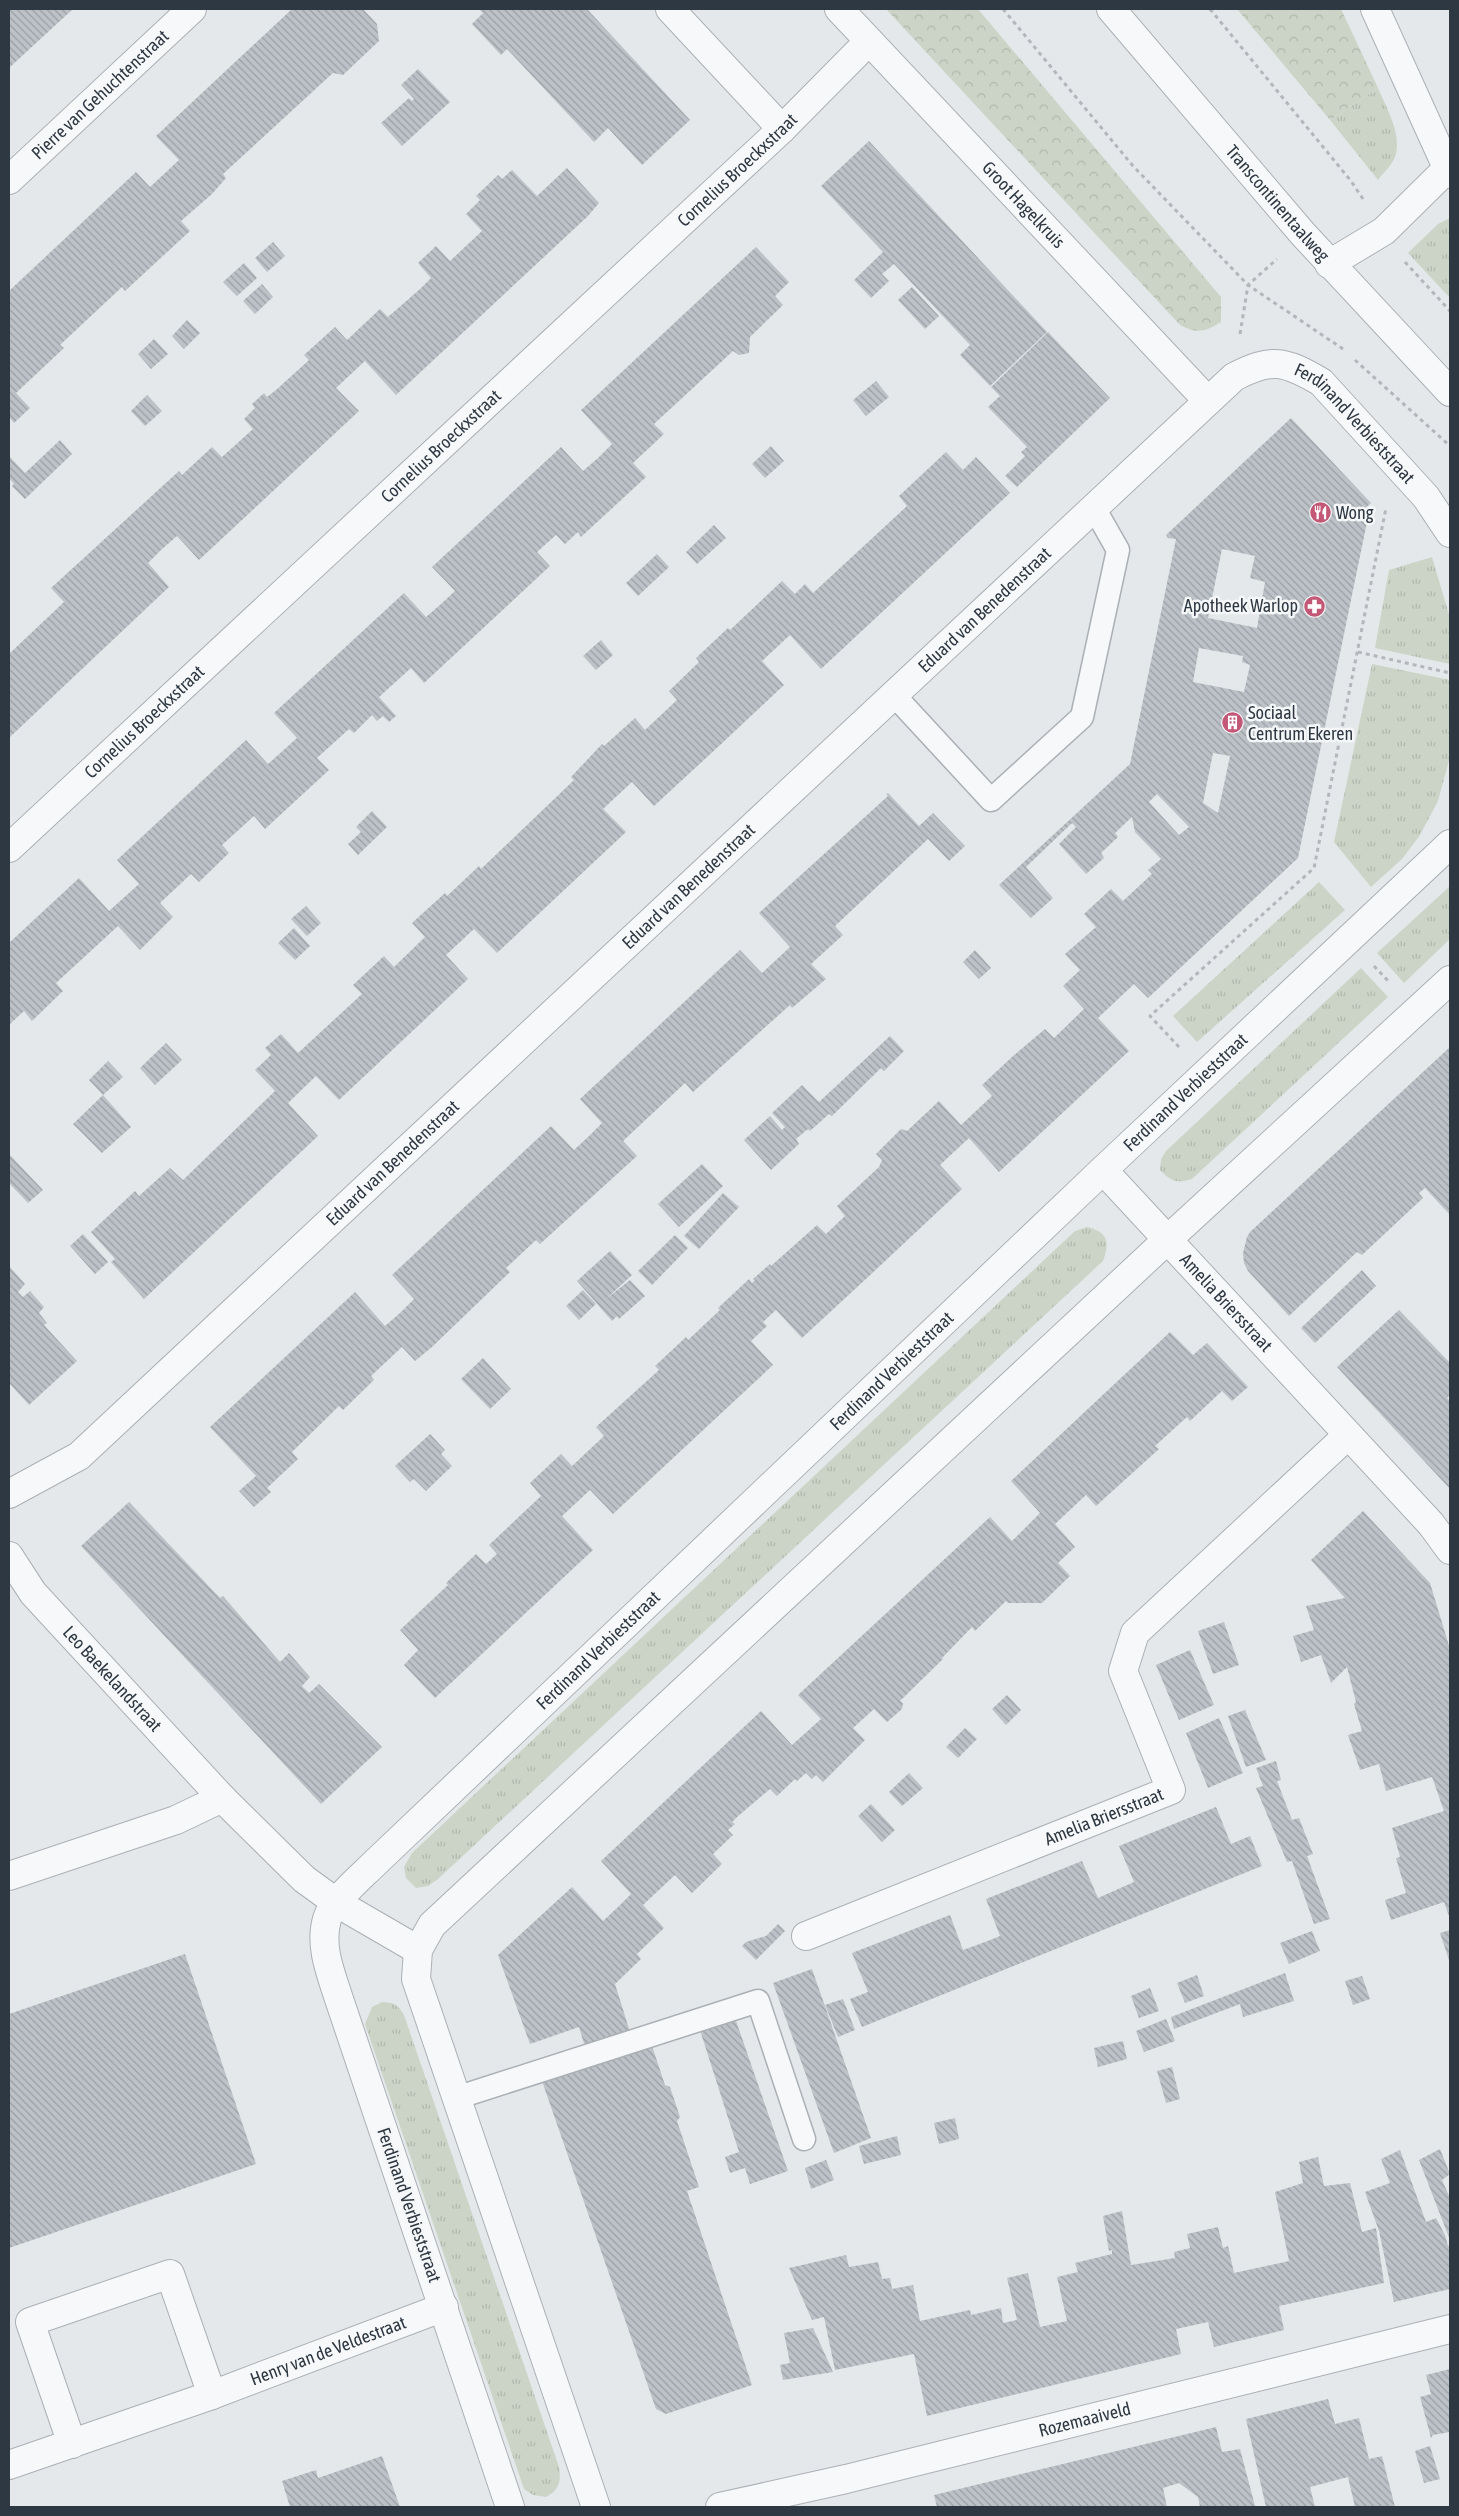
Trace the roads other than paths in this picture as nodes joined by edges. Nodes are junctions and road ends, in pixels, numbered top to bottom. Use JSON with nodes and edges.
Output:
{"nodes":[{"id":1,"x":192,"y":9,"type":"edge"},
{"id":2,"x":670,"y":9,"type":"edge"},
{"id":3,"x":839,"y":9,"type":"edge"},
{"id":4,"x":1111,"y":9,"type":"edge"},
{"id":5,"x":1375,"y":9,"type":"edge"},
{"id":6,"x":869,"y":41,"type":"junction"},
{"id":7,"x":782,"y":129,"type":"junction"},
{"id":8,"x":1449,"y":171,"type":"edge"},
{"id":9,"x":9,"y":180,"type":"edge"},
{"id":10,"x":1329,"y":264,"type":"junction"},
{"id":11,"x":1234,"y":377,"type":"joint"},
{"id":12,"x":1450,"y":392,"type":"edge"},
{"id":13,"x":1207,"y":400,"type":"junction"},
{"id":14,"x":1093,"y":506,"type":"junction"},
{"id":15,"x":1450,"y":533,"type":"edge"},
{"id":16,"x":893,"y":694,"type":"junction"},
{"id":17,"x":1450,"y":844,"type":"edge"},
{"id":18,"x":9,"y":848,"type":"edge"},
{"id":19,"x":1450,"y":980,"type":"edge"},
{"id":20,"x":1103,"y":1170,"type":"junction"},
{"id":21,"x":1167,"y":1240,"type":"junction"},
{"id":22,"x":1348,"y":1435,"type":"junction"},
{"id":23,"x":9,"y":1494,"type":"edge"},
{"id":24,"x":1450,"y":1550,"type":"edge"},
{"id":25,"x":9,"y":1556,"type":"edge"},
{"id":26,"x":222,"y":1798,"type":"junction"},
{"id":27,"x":9,"y":1876,"type":"edge"},
{"id":28,"x":338,"y":1903,"type":"junction"},
{"id":29,"x":806,"y":1936,"type":"dead end"},
{"id":30,"x":418,"y":1950,"type":"junction"},
{"id":31,"x":456,"y":2098,"type":"junction"},
{"id":32,"x":804,"y":2139,"type":"dead end"},
{"id":33,"x":444,"y":2307,"type":"junction"},
{"id":34,"x":1450,"y":2329,"type":"edge"},
{"id":35,"x":212,"y":2395,"type":"junction"},
{"id":36,"x":72,"y":2444,"type":"junction"},
{"id":37,"x":9,"y":2465,"type":"edge"},
{"id":38,"x":510,"y":2507,"type":"edge"},
{"id":39,"x":596,"y":2507,"type":"edge"},
{"id":40,"x":720,"y":2507,"type":"edge"}],
"edges":[{"from":1,"to":9,"type":"street","name":"Pierre van Gehuchtenstraat"},
{"from":2,"to":7,"type":"street"},
{"from":3,"to":6,"type":"street","name":"Groot Hagelkruis"},
{"from":4,"to":10,"type":"street","name":"Transcontinentaalweg"},
{"from":5,"to":8,"type":"street"},
{"from":6,"to":7,"type":"street","name":"Cornelius Broeckxstraat"},
{"from":6,"to":13,"type":"street","name":"Groot Hagelkruis"},
{"from":7,"to":18,"type":"street","name":"Cornelius Broeckxstraat"},
{"from":8,"to":10,"type":"street"},
{"from":10,"to":12,"type":"street","name":"Transcontinentaalweg"},
{"from":11,"to":13,"type":"street","name":"Eduard van Benedenstraat"},
{"from":11,"to":15,"type":"street","name":"Ferdinand Verbieststraat"},
{"from":13,"to":14,"type":"street","name":"Eduard van Benedenstraat"},
{"from":14,"to":16,"type":"street","name":"Eduard van Benedenstraat"},
{"from":14,"to":16,"type":"lane"},
{"from":16,"to":23,"type":"street","name":"Eduard van Benedenstraat"},
{"from":17,"to":20,"type":"street","name":"Ferdinand Verbieststraat"},
{"from":19,"to":21,"type":"street"},
{"from":20,"to":21,"type":"street","name":"Amelia Briersstraat"},
{"from":20,"to":28,"type":"street","name":"Ferdinand Verbieststraat"},
{"from":21,"to":22,"type":"street","name":"Amelia Briersstraat"},
{"from":21,"to":30,"type":"street"},
{"from":22,"to":24,"type":"street","name":"Amelia Briersstraat"},
{"from":22,"to":29,"type":"street","name":"Amelia Briersstraat"},
{"from":25,"to":26,"type":"street","name":"Leo Baekelandstraat"},
{"from":26,"to":27,"type":"street"},
{"from":26,"to":28,"type":"street","name":"Leo Baekelandstraat"},
{"from":28,"to":30,"type":"street"},
{"from":28,"to":33,"type":"street","name":"Ferdinand Verbieststraat"},
{"from":30,"to":31,"type":"street"},
{"from":31,"to":32,"type":"lane"},
{"from":31,"to":39,"type":"street"},
{"from":33,"to":35,"type":"street","name":"Henry van de Veldestraat"},
{"from":33,"to":38,"type":"street","name":"Ferdinand Verbieststraat"},
{"from":34,"to":40,"type":"street","name":"Rozemaaiveld"},
{"from":35,"to":36,"type":"street","name":"Henry van de Veldestraat"},
{"from":35,"to":36,"type":"street"},
{"from":36,"to":37,"type":"street","name":"Henry van de Veldestraat"}]}
